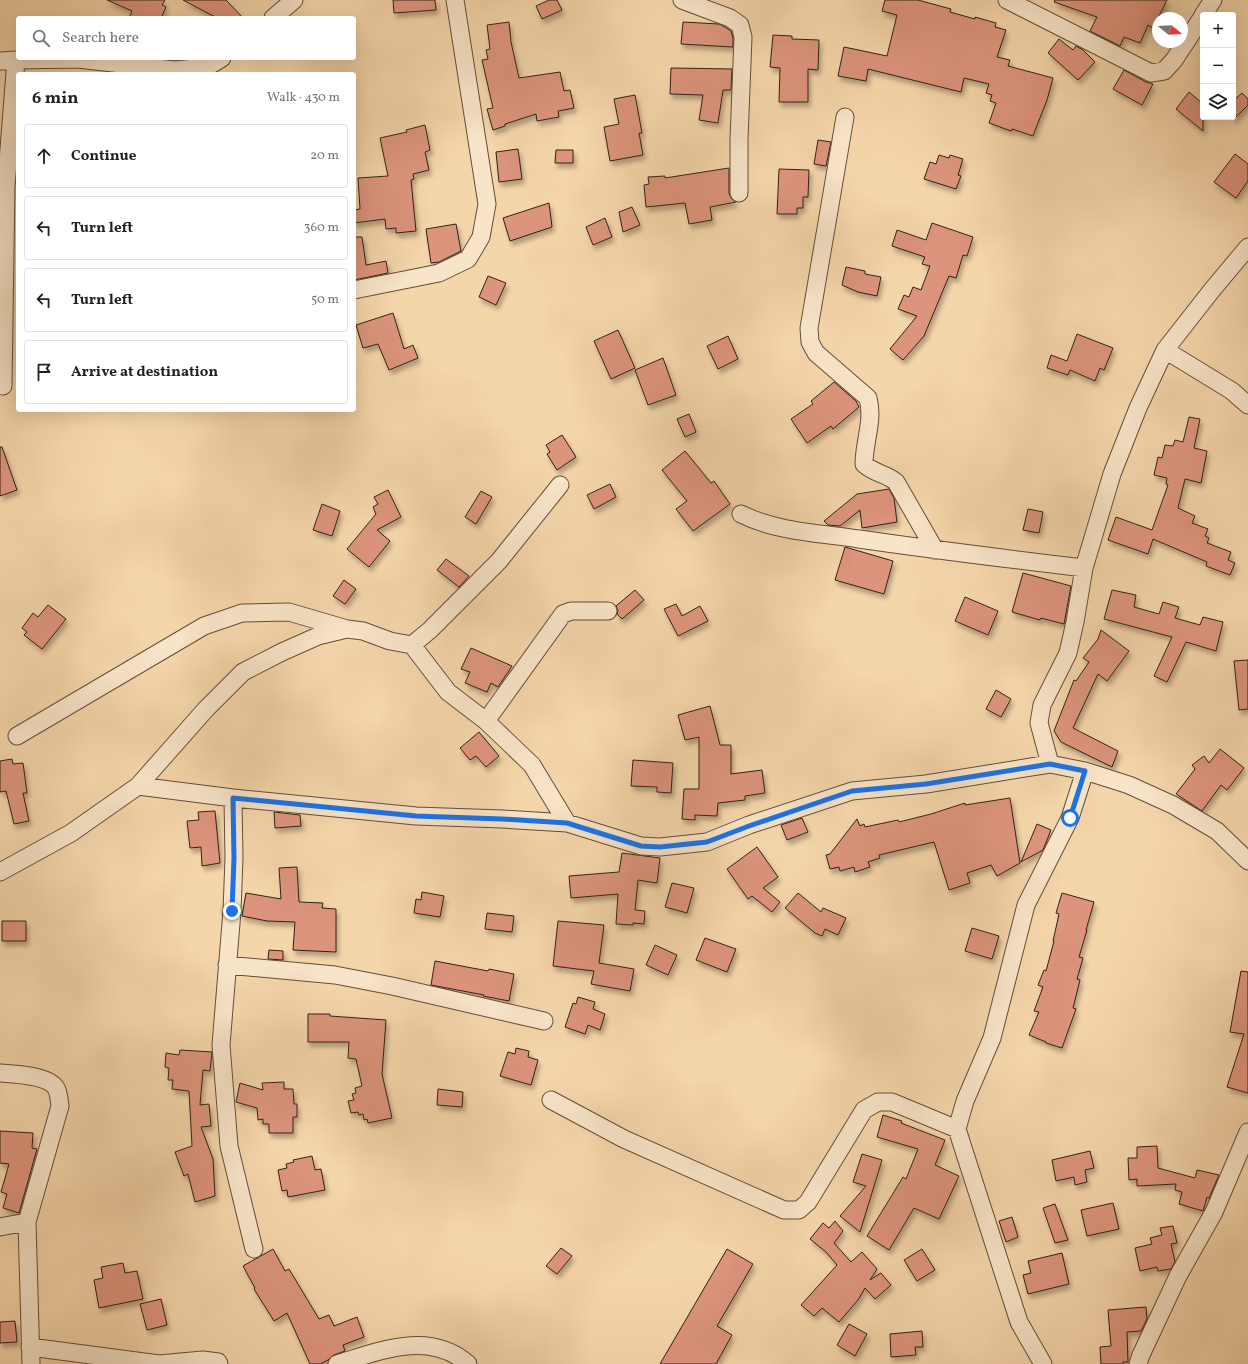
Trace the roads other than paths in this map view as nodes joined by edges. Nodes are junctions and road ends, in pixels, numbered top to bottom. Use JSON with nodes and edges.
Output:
{"nodes":[{"id":1,"x":455,"y":0,"type":"edge"},
{"id":2,"x":682,"y":0,"type":"edge"},
{"id":3,"x":1007,"y":0,"type":"edge"},
{"id":4,"x":1213,"y":0,"type":"edge"},
{"id":5,"x":289,"y":1,"type":"edge"},
{"id":6,"x":1205,"y":12,"type":"edge"},
{"id":7,"x":275,"y":16,"type":"edge"},
{"id":8,"x":1200,"y":20,"type":"edge"},
{"id":9,"x":8,"y":60,"type":"edge"},
{"id":10,"x":84,"y":60,"type":"edge"},
{"id":11,"x":219,"y":60,"type":"edge"},
{"id":12,"x":140,"y":70,"type":"edge"},
{"id":13,"x":173,"y":72,"type":"edge"},
{"id":14,"x":845,"y":117,"type":"dead end"},
{"id":15,"x":3,"y":190,"type":"edge"},
{"id":16,"x":739,"y":193,"type":"dead end"},
{"id":17,"x":1248,"y":247,"type":"edge"},
{"id":18,"x":356,"y":290,"type":"edge"},
{"id":19,"x":1165,"y":350,"type":"junction"},
{"id":20,"x":7,"y":385,"type":"edge"},
{"id":21,"x":1248,"y":405,"type":"edge"},
{"id":22,"x":560,"y":485,"type":"dead end"},
{"id":23,"x":741,"y":514,"type":"dead end"},
{"id":24,"x":935,"y":550,"type":"junction"},
{"id":25,"x":1084,"y":568,"type":"junction"},
{"id":26,"x":608,"y":611,"type":"dead end"},
{"id":27,"x":347,"y":629,"type":"junction"},
{"id":28,"x":412,"y":645,"type":"junction"},
{"id":29,"x":486,"y":721,"type":"junction"},
{"id":30,"x":17,"y":736,"type":"dead end"},
{"id":31,"x":1050,"y":764,"type":"junction"},
{"id":32,"x":1085,"y":771,"type":"junction"},
{"id":33,"x":138,"y":786,"type":"junction"},
{"id":34,"x":233,"y":798,"type":"junction"},
{"id":35,"x":567,"y":823,"type":"junction"},
{"id":36,"x":1248,"y":861,"type":"edge"},
{"id":37,"x":0,"y":872,"type":"edge"},
{"id":38,"x":227,"y":964,"type":"junction"},
{"id":39,"x":544,"y":1021,"type":"dead end"},
{"id":40,"x":0,"y":1073,"type":"edge"},
{"id":41,"x":551,"y":1100,"type":"dead end"},
{"id":42,"x":957,"y":1129,"type":"junction"},
{"id":43,"x":1248,"y":1132,"type":"edge"},
{"id":44,"x":27,"y":1222,"type":"junction"},
{"id":45,"x":0,"y":1227,"type":"edge"},
{"id":46,"x":254,"y":1249,"type":"dead end"},
{"id":47,"x":30,"y":1347,"type":"junction"},
{"id":48,"x":31,"y":1364,"type":"edge"},
{"id":49,"x":159,"y":1364,"type":"edge"},
{"id":50,"x":219,"y":1364,"type":"edge"},
{"id":51,"x":337,"y":1364,"type":"edge"},
{"id":52,"x":468,"y":1364,"type":"edge"},
{"id":53,"x":1043,"y":1364,"type":"edge"},
{"id":54,"x":1138,"y":1364,"type":"edge"}],
"edges":[{"from":1,"to":18,"type":"street"},
{"from":2,"to":16,"type":"street"},
{"from":3,"to":8,"type":"street"},
{"from":4,"to":6,"type":"street"},
{"from":5,"to":7,"type":"street"},
{"from":9,"to":15,"type":"street"},
{"from":10,"to":12,"type":"street"},
{"from":11,"to":13,"type":"street"},
{"from":12,"to":13,"type":"street"},
{"from":14,"to":24,"type":"street"},
{"from":15,"to":20,"type":"street"},
{"from":17,"to":19,"type":"street"},
{"from":19,"to":21,"type":"street"},
{"from":19,"to":25,"type":"street"},
{"from":22,"to":28,"type":"street"},
{"from":23,"to":24,"type":"street"},
{"from":24,"to":25,"type":"street"},
{"from":25,"to":31,"type":"street"},
{"from":26,"to":29,"type":"street"},
{"from":27,"to":28,"type":"street"},
{"from":27,"to":30,"type":"street"},
{"from":27,"to":33,"type":"street"},
{"from":28,"to":29,"type":"street"},
{"from":29,"to":35,"type":"street"},
{"from":31,"to":32,"type":"street"},
{"from":31,"to":35,"type":"street"},
{"from":32,"to":36,"type":"street"},
{"from":32,"to":42,"type":"street"},
{"from":33,"to":34,"type":"street"},
{"from":33,"to":37,"type":"street"},
{"from":34,"to":35,"type":"street"},
{"from":34,"to":38,"type":"street"},
{"from":38,"to":39,"type":"street"},
{"from":38,"to":46,"type":"street"},
{"from":40,"to":44,"type":"street"},
{"from":41,"to":42,"type":"street"},
{"from":42,"to":53,"type":"street"},
{"from":43,"to":54,"type":"street"},
{"from":44,"to":45,"type":"street"},
{"from":44,"to":47,"type":"street"},
{"from":47,"to":48,"type":"street"},
{"from":47,"to":49,"type":"street"},
{"from":49,"to":50,"type":"street"},
{"from":51,"to":52,"type":"street"}]}
